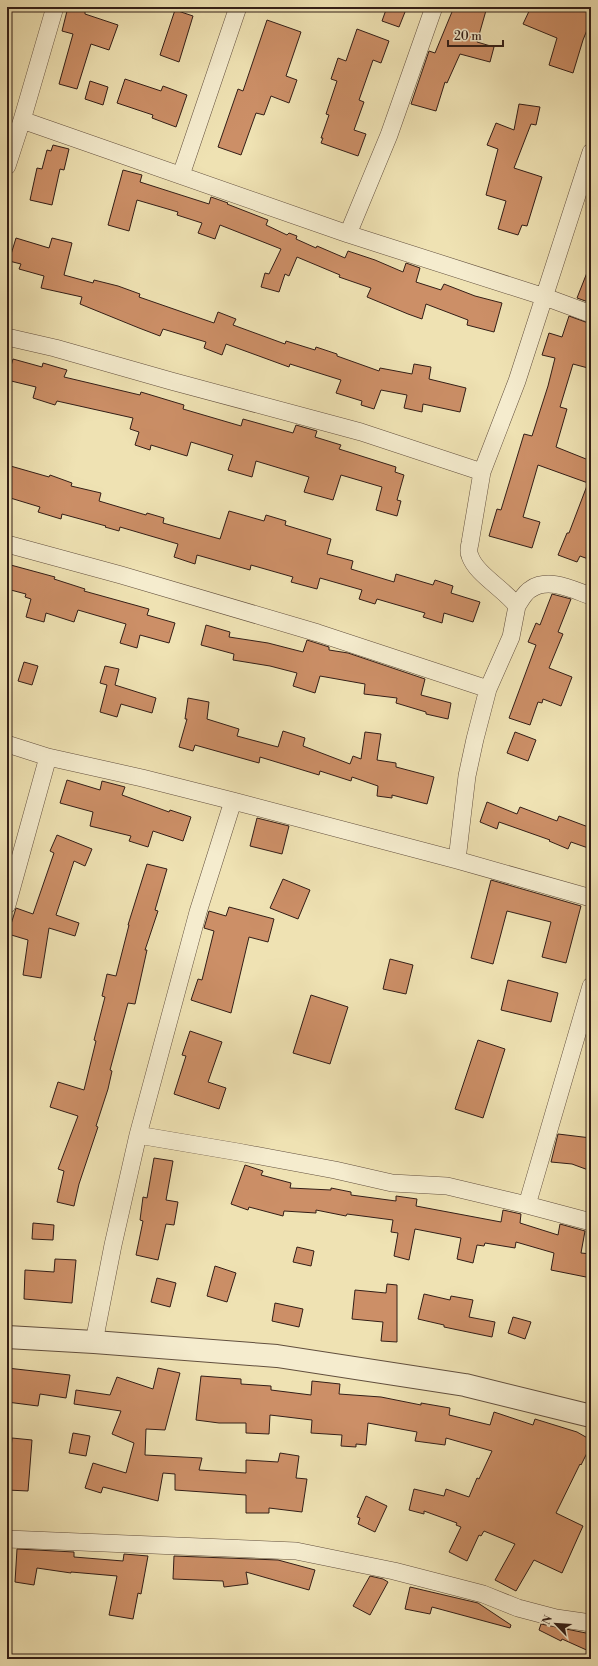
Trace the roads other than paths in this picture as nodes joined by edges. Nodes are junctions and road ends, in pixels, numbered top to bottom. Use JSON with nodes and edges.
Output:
{"nodes":[{"id":1,"x":55,"y":7,"type":"edge"},
{"id":2,"x":238,"y":7,"type":"edge"},
{"id":3,"x":434,"y":7,"type":"edge"},
{"id":4,"x":22,"y":120,"type":"junction"},
{"id":5,"x":591,"y":152,"type":"edge"},
{"id":6,"x":7,"y":166,"type":"edge"},
{"id":7,"x":181,"y":175,"type":"junction"},
{"id":8,"x":348,"y":234,"type":"junction"},
{"id":9,"x":545,"y":297,"type":"junction"},
{"id":10,"x":591,"y":314,"type":"edge"},
{"id":11,"x":7,"y":337,"type":"edge"},
{"id":12,"x":482,"y":472,"type":"junction"},
{"id":13,"x":7,"y":544,"type":"edge"},
{"id":14,"x":591,"y":596,"type":"edge"},
{"id":15,"x":517,"y":606,"type":"junction"},
{"id":16,"x":488,"y":689,"type":"junction"},
{"id":17,"x":7,"y":744,"type":"edge"},
{"id":18,"x":48,"y":757,"type":"junction"},
{"id":19,"x":233,"y":801,"type":"junction"},
{"id":20,"x":457,"y":860,"type":"junction"},
{"id":21,"x":591,"y":898,"type":"edge"},
{"id":22,"x":7,"y":905,"type":"edge"},
{"id":23,"x":591,"y":986,"type":"edge"},
{"id":24,"x":138,"y":1135,"type":"junction"},
{"id":25,"x":527,"y":1205,"type":"junction"},
{"id":26,"x":591,"y":1222,"type":"edge"},
{"id":27,"x":7,"y":1337,"type":"edge"},
{"id":28,"x":94,"y":1342,"type":"junction"},
{"id":29,"x":591,"y":1416,"type":"edge"},
{"id":30,"x":7,"y":1539,"type":"edge"},
{"id":31,"x":591,"y":1623,"type":"edge"}],
"edges":[{"from":1,"to":4,"type":"street"},
{"from":2,"to":7,"type":"street"},
{"from":3,"to":8,"type":"street"},
{"from":4,"to":6,"type":"street"},
{"from":4,"to":7,"type":"street"},
{"from":5,"to":9,"type":"street"},
{"from":7,"to":8,"type":"street"},
{"from":8,"to":9,"type":"street"},
{"from":9,"to":10,"type":"street"},
{"from":9,"to":12,"type":"street"},
{"from":11,"to":12,"type":"street"},
{"from":12,"to":15,"type":"street"},
{"from":13,"to":16,"type":"street"},
{"from":14,"to":15,"type":"street"},
{"from":15,"to":16,"type":"street"},
{"from":16,"to":20,"type":"street"},
{"from":17,"to":18,"type":"street"},
{"from":18,"to":19,"type":"street"},
{"from":18,"to":22,"type":"street"},
{"from":19,"to":20,"type":"street"},
{"from":19,"to":24,"type":"street"},
{"from":20,"to":21,"type":"street"},
{"from":23,"to":25,"type":"street"},
{"from":24,"to":25,"type":"street"},
{"from":24,"to":28,"type":"street"},
{"from":25,"to":26,"type":"street"},
{"from":27,"to":28,"type":"street"},
{"from":28,"to":29,"type":"street"},
{"from":30,"to":31,"type":"street"}]}
